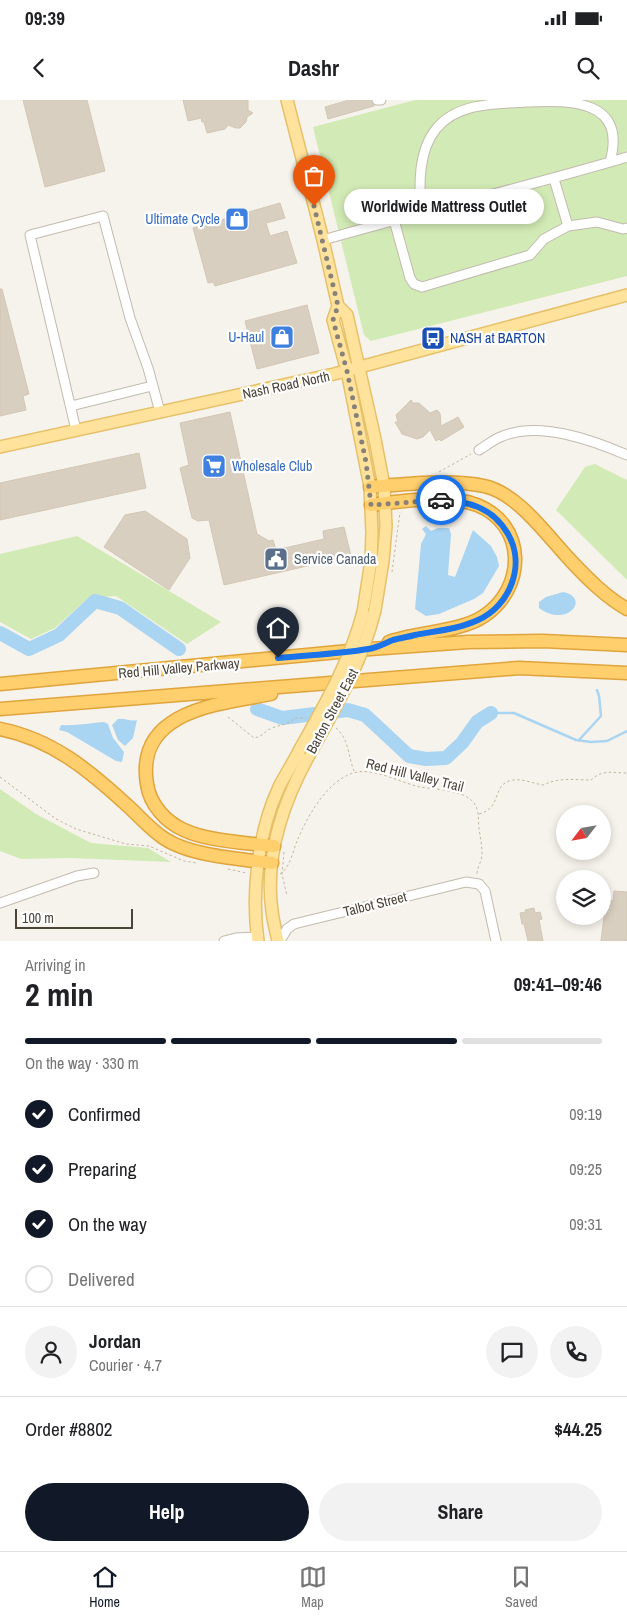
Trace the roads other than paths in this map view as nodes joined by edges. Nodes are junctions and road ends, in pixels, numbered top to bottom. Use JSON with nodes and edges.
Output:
{"nodes":[{"id":1,"x":287,"y":100,"type":"edge"},
{"id":2,"x":627,"y":157,"type":"edge"},
{"id":3,"x":610,"y":162,"type":"junction"},
{"id":4,"x":554,"y":179,"type":"junction"},
{"id":5,"x":420,"y":213,"type":"junction"},
{"id":6,"x":394,"y":220,"type":"junction"},
{"id":7,"x":568,"y":226,"type":"junction"},
{"id":8,"x":627,"y":228,"type":"edge"},
{"id":9,"x":323,"y":240,"type":"junction"},
{"id":10,"x":627,"y":295,"type":"edge"},
{"id":11,"x":338,"y":306,"type":"junction"},
{"id":12,"x":360,"y":368,"type":"junction"},
{"id":13,"x":347,"y":371,"type":"junction"},
{"id":14,"x":152,"y":386,"type":"junction"},
{"id":15,"x":71,"y":406,"type":"junction"},
{"id":16,"x":160,"y":412,"type":"junction"},
{"id":17,"x":76,"y":430,"type":"junction"},
{"id":18,"x":0,"y":447,"type":"edge"},
{"id":19,"x":479,"y":450,"type":"road end"},
{"id":20,"x":627,"y":455,"type":"edge"},
{"id":21,"x":384,"y":486,"type":"junction"},
{"id":22,"x":370,"y":487,"type":"junction"},
{"id":23,"x":385,"y":503,"type":"junction"},
{"id":24,"x":371,"y":505,"type":"junction"},
{"id":25,"x":627,"y":609,"type":"edge"},
{"id":26,"x":369,"y":611,"type":"junction"},
{"id":27,"x":627,"y":645,"type":"edge"},
{"id":28,"x":370,"y":649,"type":"junction"},
{"id":29,"x":627,"y":673,"type":"edge"},
{"id":30,"x":0,"y":684,"type":"edge"},
{"id":31,"x":295,"y":686,"type":"junction"},
{"id":32,"x":0,"y":709,"type":"edge"},
{"id":33,"x":0,"y":729,"type":"edge"},
{"id":34,"x":273,"y":847,"type":"junction"},
{"id":35,"x":272,"y":863,"type":"junction"},
{"id":36,"x":257,"y":867,"type":"junction"},
{"id":37,"x":94,"y":874,"type":"dead end"},
{"id":38,"x":0,"y":903,"type":"edge"},
{"id":39,"x":258,"y":939,"type":"edge"},
{"id":40,"x":224,"y":941,"type":"edge"},
{"id":41,"x":279,"y":941,"type":"edge"},
{"id":42,"x":496,"y":941,"type":"edge"}],
"edges":[{"from":1,"to":9,"type":"main road","name":"Barton Street East"},
{"from":2,"to":3,"type":"street"},
{"from":3,"to":4,"type":"street"},
{"from":3,"to":5,"type":"street"},
{"from":4,"to":5,"type":"street"},
{"from":4,"to":7,"type":"street"},
{"from":5,"to":6,"type":"street"},
{"from":6,"to":7,"type":"street"},
{"from":6,"to":9,"type":"street"},
{"from":7,"to":8,"type":"street"},
{"from":9,"to":11,"type":"main road","name":"Barton Street East"},
{"from":10,"to":12,"type":"main road","name":"Nash Road North"},
{"from":11,"to":12,"type":"main road","name":"Barton Street East"},
{"from":11,"to":13,"type":"main road","name":"Barton Street East"},
{"from":12,"to":13,"type":"main road","name":"Nash Road North"},
{"from":12,"to":21,"type":"main road","name":"Barton Street East"},
{"from":13,"to":16,"type":"main road","name":"Nash Road North"},
{"from":13,"to":22,"type":"main road","name":"Barton Street East"},
{"from":14,"to":15,"type":"street"},
{"from":14,"to":15,"type":"street"},
{"from":14,"to":16,"type":"street"},
{"from":15,"to":17,"type":"street"},
{"from":16,"to":17,"type":"main road","name":"Nash Road North"},
{"from":17,"to":18,"type":"main road","name":"Nash Road North"},
{"from":19,"to":20,"type":"street"},
{"from":21,"to":22,"type":"highway"},
{"from":21,"to":23,"type":"main road","name":"Barton Street East"},
{"from":21,"to":25,"type":"highway"},
{"from":22,"to":24,"type":"main road","name":"Barton Street East"},
{"from":23,"to":24,"type":"highway"},
{"from":23,"to":26,"type":"main road","name":"Barton Street East"},
{"from":23,"to":28,"type":"highway"},
{"from":24,"to":26,"type":"main road","name":"Barton Street East"},
{"from":26,"to":34,"type":"main road","name":"Barton Street East","bridge":true},
{"from":26,"to":34,"type":"main road","name":"Barton Street East","bridge":true},
{"from":27,"to":28,"type":"highway","name":"Red Hill Valley Parkway"},
{"from":28,"to":30,"type":"highway","name":"Red Hill Valley Parkway"},
{"from":29,"to":31,"type":"highway","name":"Red Hill Valley Parkway"},
{"from":31,"to":32,"type":"highway","name":"Red Hill Valley Parkway"},
{"from":31,"to":34,"type":"highway"},
{"from":33,"to":36,"type":"highway"},
{"from":34,"to":35,"type":"main road","name":"Barton Street East"},
{"from":34,"to":36,"type":"main road","name":"Barton Street East"},
{"from":35,"to":36,"type":"highway"},
{"from":35,"to":41,"type":"main road","name":"Barton Street East"},
{"from":36,"to":39,"type":"main road","name":"Barton Street East"},
{"from":37,"to":38,"type":"street"},
{"from":39,"to":40,"type":"street"},
{"from":41,"to":42,"type":"street","name":"Talbot Street"}]}
